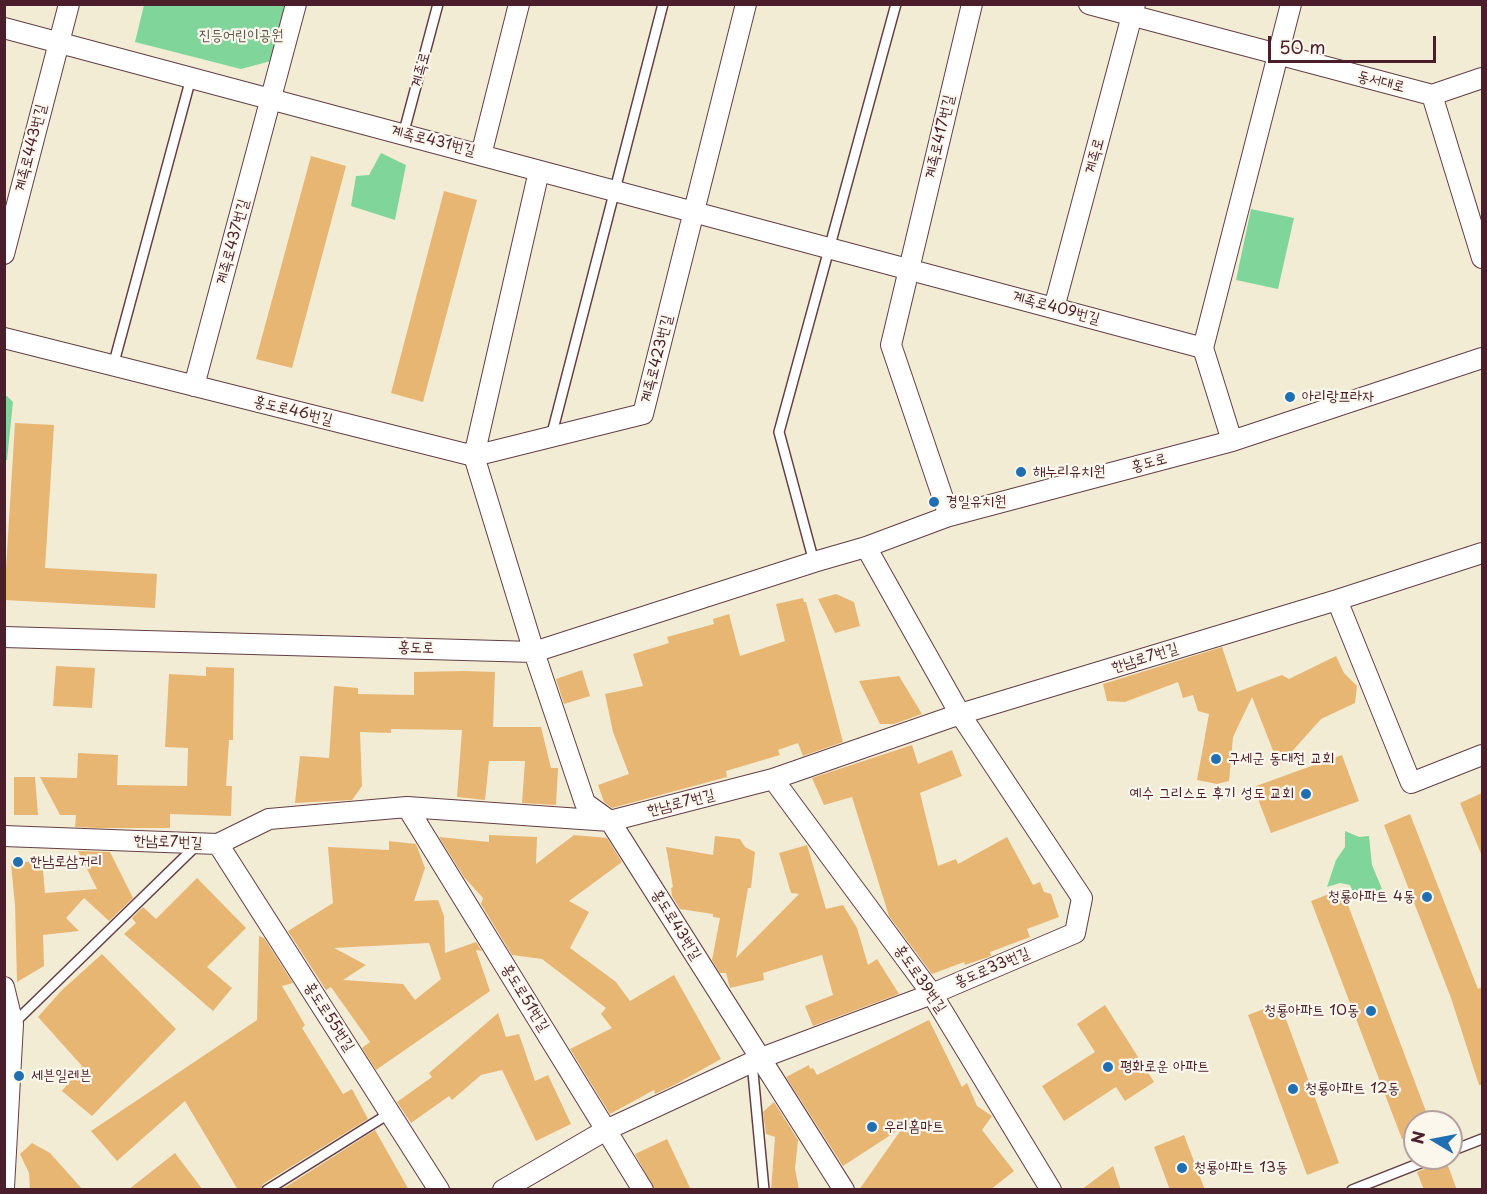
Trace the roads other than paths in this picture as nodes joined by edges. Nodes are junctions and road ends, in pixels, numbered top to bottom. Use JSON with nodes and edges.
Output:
{"nodes":[{"id":1,"x":69,"y":4,"type":"edge"},
{"id":2,"x":296,"y":4,"type":"edge"},
{"id":3,"x":438,"y":4,"type":"edge"},
{"id":4,"x":519,"y":4,"type":"edge"},
{"id":5,"x":663,"y":4,"type":"edge"},
{"id":6,"x":746,"y":4,"type":"edge"},
{"id":7,"x":896,"y":4,"type":"edge"},
{"id":8,"x":972,"y":4,"type":"edge"},
{"id":9,"x":1089,"y":4,"type":"edge"},
{"id":10,"x":1291,"y":4,"type":"edge"},
{"id":11,"x":1134,"y":10,"type":"edge"},
{"id":12,"x":4,"y":28,"type":"edge"},
{"id":13,"x":58,"y":42,"type":"junction"},
{"id":14,"x":1277,"y":55,"type":"junction"},
{"id":15,"x":191,"y":78,"type":"junction"},
{"id":16,"x":1482,"y":78,"type":"edge"},
{"id":17,"x":1432,"y":95,"type":"junction"},
{"id":18,"x":271,"y":99,"type":"junction"},
{"id":19,"x":403,"y":135,"type":"junction"},
{"id":20,"x":481,"y":155,"type":"junction"},
{"id":21,"x":539,"y":171,"type":"junction"},
{"id":22,"x":615,"y":191,"type":"junction"},
{"id":23,"x":693,"y":212,"type":"junction"},
{"id":24,"x":829,"y":248,"type":"junction"},
{"id":25,"x":4,"y":254,"type":"edge"},
{"id":26,"x":1482,"y":258,"type":"edge"},
{"id":27,"x":909,"y":269,"type":"junction"},
{"id":28,"x":1054,"y":308,"type":"junction"},
{"id":29,"x":4,"y":338,"type":"edge"},
{"id":30,"x":1203,"y":348,"type":"junction"},
{"id":31,"x":1482,"y":358,"type":"edge"},
{"id":32,"x":113,"y":366,"type":"junction"},
{"id":33,"x":195,"y":386,"type":"junction"},
{"id":34,"x":550,"y":437,"type":"junction"},
{"id":35,"x":1232,"y":441,"type":"junction"},
{"id":36,"x":474,"y":456,"type":"junction"},
{"id":37,"x":949,"y":516,"type":"junction"},
{"id":38,"x":866,"y":547,"type":"junction"},
{"id":39,"x":1482,"y":553,"type":"edge"},
{"id":40,"x":814,"y":562,"type":"junction"},
{"id":41,"x":1337,"y":600,"type":"junction"},
{"id":42,"x":4,"y":637,"type":"edge"},
{"id":43,"x":534,"y":652,"type":"junction"},
{"id":44,"x":960,"y":714,"type":"junction"},
{"id":45,"x":1482,"y":755,"type":"edge"},
{"id":46,"x":773,"y":779,"type":"junction"},
{"id":47,"x":407,"y":807,"type":"junction"},
{"id":48,"x":610,"y":821,"type":"junction"},
{"id":49,"x":4,"y":836,"type":"edge"},
{"id":50,"x":198,"y":844,"type":"junction"},
{"id":51,"x":218,"y":844,"type":"junction"},
{"id":52,"x":4,"y":987,"type":"edge"},
{"id":53,"x":932,"y":994,"type":"junction"},
{"id":54,"x":13,"y":1024,"type":"junction"},
{"id":55,"x":756,"y":1060,"type":"junction"},
{"id":56,"x":8,"y":1067,"type":"edge"},
{"id":57,"x":390,"y":1113,"type":"junction"},
{"id":58,"x":606,"y":1130,"type":"junction"},
{"id":59,"x":1482,"y":1139,"type":"edge"},
{"id":60,"x":1463,"y":1146,"type":"edge"},
{"id":61,"x":1403,"y":1170,"type":"edge"},
{"id":62,"x":5,"y":1188,"type":"edge"},
{"id":63,"x":267,"y":1190,"type":"edge"},
{"id":64,"x":440,"y":1190,"type":"edge"},
{"id":65,"x":503,"y":1190,"type":"edge"},
{"id":66,"x":643,"y":1190,"type":"edge"},
{"id":67,"x":764,"y":1190,"type":"edge"},
{"id":68,"x":844,"y":1190,"type":"edge"},
{"id":69,"x":1051,"y":1190,"type":"edge"},
{"id":70,"x":1352,"y":1190,"type":"edge"}],
"edges":[{"from":1,"to":13,"type":"street","name":"계족로443번길"},
{"from":2,"to":18,"type":"street","name":"계족로437번길"},
{"from":3,"to":19,"type":"lane","name":"계족로"},
{"from":4,"to":20,"type":"street","name":"계족로431번길"},
{"from":5,"to":22,"type":"lane"},
{"from":6,"to":23,"type":"street","name":"계족로423번길"},
{"from":7,"to":24,"type":"lane"},
{"from":8,"to":27,"type":"street","name":"계족로417번길"},
{"from":9,"to":11,"type":"street"},
{"from":10,"to":14,"type":"street"},
{"from":11,"to":14,"type":"street"},
{"from":11,"to":28,"type":"street","name":"계족로"},
{"from":12,"to":13,"type":"street"},
{"from":13,"to":15,"type":"street"},
{"from":13,"to":25,"type":"street","name":"계족로443번길"},
{"from":14,"to":17,"type":"street","name":"동서대로"},
{"from":14,"to":30,"type":"street"},
{"from":15,"to":18,"type":"street"},
{"from":15,"to":32,"type":"lane"},
{"from":16,"to":17,"type":"street"},
{"from":17,"to":26,"type":"street"},
{"from":18,"to":19,"type":"street","name":"계족로431번길"},
{"from":18,"to":33,"type":"street","name":"계족로437번길"},
{"from":19,"to":20,"type":"street","name":"계족로431번길"},
{"from":20,"to":21,"type":"street"},
{"from":21,"to":22,"type":"street"},
{"from":21,"to":36,"type":"street"},
{"from":22,"to":23,"type":"street"},
{"from":22,"to":34,"type":"lane"},
{"from":23,"to":24,"type":"street"},
{"from":23,"to":34,"type":"street","name":"계족로423번길"},
{"from":24,"to":27,"type":"street"},
{"from":24,"to":40,"type":"lane"},
{"from":27,"to":28,"type":"street","name":"계족로409번길"},
{"from":27,"to":37,"type":"street","name":"계족로417번길"},
{"from":28,"to":30,"type":"street","name":"계족로409번길"},
{"from":29,"to":32,"type":"street","name":"홍도로46번길"},
{"from":30,"to":35,"type":"street"},
{"from":31,"to":35,"type":"street","name":"홍도로"},
{"from":32,"to":33,"type":"street","name":"홍도로46번길"},
{"from":33,"to":36,"type":"street","name":"홍도로46번길"},
{"from":34,"to":36,"type":"street","name":"계족로423번길"},
{"from":35,"to":37,"type":"street","name":"홍도로"},
{"from":36,"to":43,"type":"street"},
{"from":37,"to":38,"type":"street","name":"홍도로"},
{"from":38,"to":40,"type":"street","name":"홍도로"},
{"from":38,"to":44,"type":"street","name":"홍도로33번길"},
{"from":39,"to":41,"type":"street","name":"한남로7번길"},
{"from":40,"to":43,"type":"street","name":"홍도로"},
{"from":41,"to":44,"type":"street","name":"한남로7번길"},
{"from":41,"to":45,"type":"street"},
{"from":42,"to":43,"type":"street","name":"홍도로"},
{"from":43,"to":48,"type":"street","name":"홍도로43번길"},
{"from":44,"to":46,"type":"street","name":"한남로7번길"},
{"from":44,"to":53,"type":"street","name":"홍도로33번길"},
{"from":46,"to":48,"type":"street","name":"한남로7번길"},
{"from":46,"to":53,"type":"street","name":"홍도로39번길"},
{"from":47,"to":48,"type":"street","name":"한남로7번길"},
{"from":47,"to":51,"type":"street","name":"한남로7번길"},
{"from":47,"to":58,"type":"street","name":"홍도로51번길"},
{"from":48,"to":55,"type":"street","name":"홍도로43번길"},
{"from":49,"to":50,"type":"street","name":"한남로7번길"},
{"from":50,"to":51,"type":"street","name":"한남로7번길"},
{"from":50,"to":54,"type":"lane"},
{"from":51,"to":57,"type":"street","name":"홍도로55번길"},
{"from":52,"to":54,"type":"street"},
{"from":53,"to":55,"type":"street","name":"홍도로33번길"},
{"from":53,"to":69,"type":"street","name":"홍도로39번길"},
{"from":54,"to":56,"type":"street"},
{"from":55,"to":58,"type":"street","name":"홍도로33번길"},
{"from":55,"to":67,"type":"lane"},
{"from":55,"to":68,"type":"street","name":"홍도로43번길"},
{"from":56,"to":62,"type":"street"},
{"from":57,"to":63,"type":"lane"},
{"from":57,"to":64,"type":"street","name":"홍도로55번길"},
{"from":58,"to":65,"type":"street","name":"홍도로33번길"},
{"from":58,"to":66,"type":"street","name":"홍도로51번길"},
{"from":59,"to":60,"type":"lane"},
{"from":61,"to":70,"type":"lane"}]}
